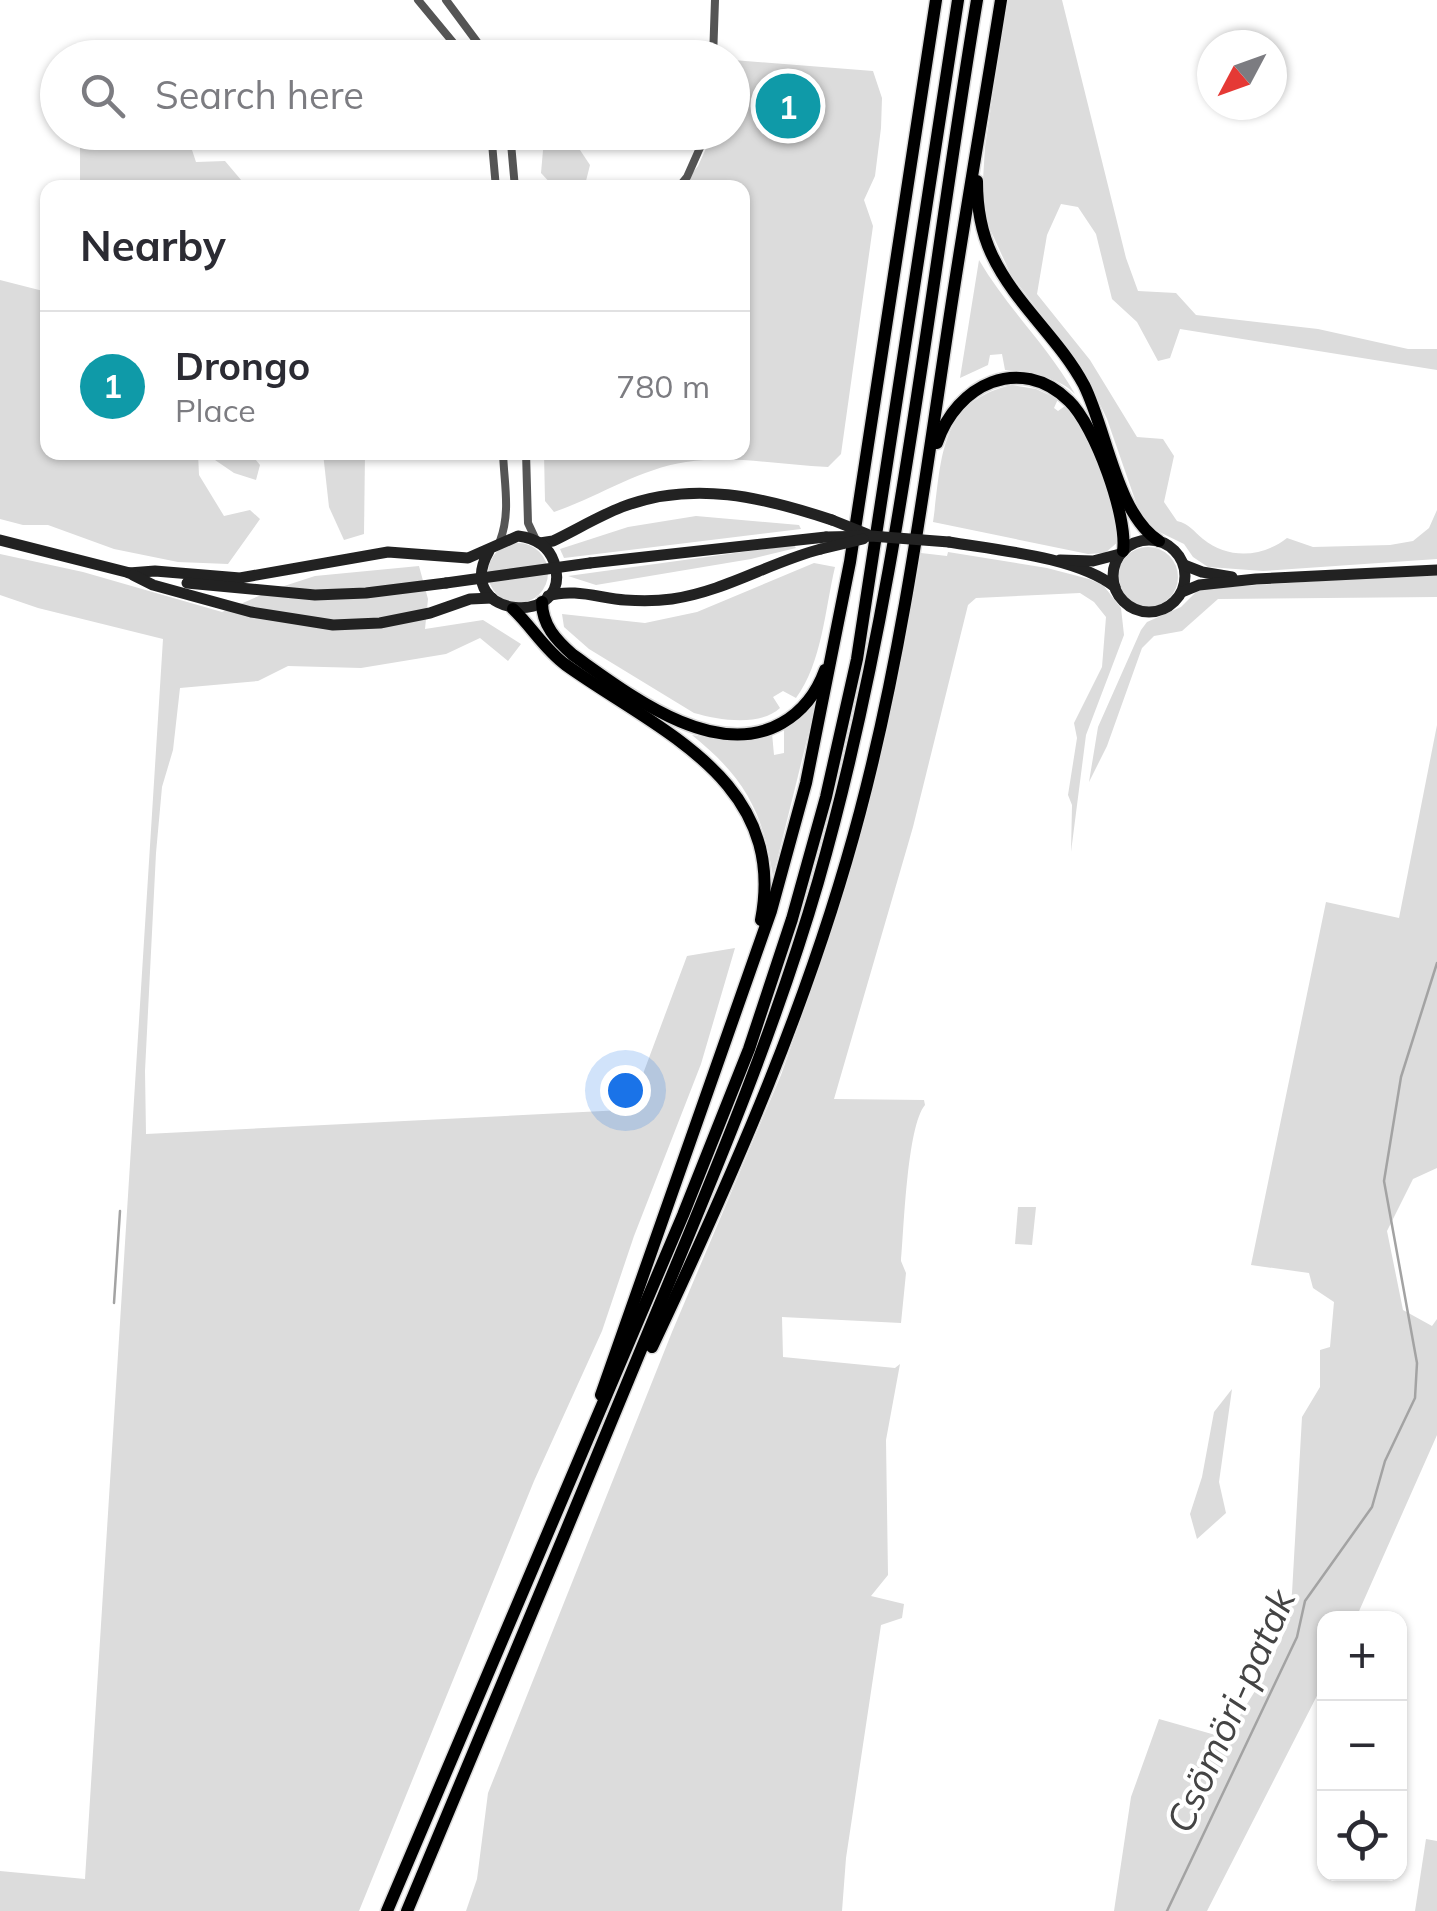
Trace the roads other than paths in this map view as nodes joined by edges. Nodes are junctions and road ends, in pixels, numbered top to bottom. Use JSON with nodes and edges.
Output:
{"nodes":[{"id":1,"x":418,"y":0,"type":"edge"},
{"id":2,"x":446,"y":0,"type":"edge"},
{"id":3,"x":715,"y":0,"type":"edge"},
{"id":4,"x":936,"y":0,"type":"edge"},
{"id":5,"x":958,"y":0,"type":"edge"},
{"id":6,"x":977,"y":0,"type":"edge"},
{"id":7,"x":1001,"y":0,"type":"edge"},
{"id":8,"x":451,"y":40,"type":"edge"},
{"id":9,"x":476,"y":40,"type":"edge"},
{"id":10,"x":714,"y":40,"type":"edge"},
{"id":11,"x":978,"y":146,"type":"junction"},
{"id":12,"x":492,"y":150,"type":"edge"},
{"id":13,"x":512,"y":150,"type":"edge"},
{"id":14,"x":699,"y":150,"type":"edge"},
{"id":15,"x":495,"y":180,"type":"edge"},
{"id":16,"x":514,"y":180,"type":"edge"},
{"id":17,"x":684,"y":180,"type":"edge"},
{"id":18,"x":504,"y":460,"type":"edge"},
{"id":19,"x":526,"y":460,"type":"edge"},
{"id":20,"x":928,"y":469,"type":"junction"},
{"id":21,"x":871,"y":536,"type":"junction"},
{"id":22,"x":0,"y":540,"type":"edge"},
{"id":23,"x":500,"y":541,"type":"junction"},
{"id":24,"x":1159,"y":541,"type":"junction"},
{"id":25,"x":538,"y":542,"type":"junction"},
{"id":26,"x":824,"y":543,"type":"junction"},
{"id":27,"x":490,"y":551,"type":"junction"},
{"id":28,"x":1121,"y":553,"type":"junction"},
{"id":29,"x":1047,"y":560,"type":"junction"},
{"id":30,"x":1184,"y":565,"type":"junction"},
{"id":31,"x":1437,"y":570,"type":"edge"},
{"id":32,"x":130,"y":573,"type":"junction"},
{"id":33,"x":1256,"y":579,"type":"junction"},
{"id":34,"x":1115,"y":588,"type":"junction"},
{"id":35,"x":1182,"y":592,"type":"junction"},
{"id":36,"x":492,"y":598,"type":"junction"},
{"id":37,"x":545,"y":599,"type":"junction"},
{"id":38,"x":513,"y":610,"type":"junction"},
{"id":39,"x":834,"y":649,"type":"junction"},
{"id":40,"x":756,"y":953,"type":"junction"},
{"id":41,"x":628,"y":1382,"type":"junction"},
{"id":42,"x":594,"y":1426,"type":"junction"},
{"id":43,"x":386,"y":1911,"type":"edge"},
{"id":44,"x":406,"y":1911,"type":"edge"}],
"edges":[{"from":1,"to":8,"type":"street"},
{"from":2,"to":9,"type":"street"},
{"from":3,"to":10,"type":"street"},
{"from":4,"to":39,"type":"highway"},
{"from":5,"to":42,"type":"highway"},
{"from":6,"to":41,"type":"highway"},
{"from":7,"to":11,"type":"highway"},
{"from":11,"to":20,"type":"highway"},
{"from":11,"to":24,"type":"highway"},
{"from":12,"to":15,"type":"street"},
{"from":13,"to":16,"type":"street"},
{"from":14,"to":17,"type":"street"},
{"from":18,"to":23,"type":"street"},
{"from":19,"to":25,"type":"street"},
{"from":20,"to":28,"type":"highway"},
{"from":20,"to":41,"type":"highway"},
{"from":21,"to":25,"type":"main road","bridge":true},
{"from":21,"to":26,"type":"main road","bridge":true},
{"from":21,"to":29,"type":"main road","bridge":true},
{"from":22,"to":32,"type":"main road"},
{"from":23,"to":25,"type":"main road"},
{"from":23,"to":27,"type":"main road"},
{"from":24,"to":28,"type":"main road"},
{"from":24,"to":30,"type":"main road"},
{"from":25,"to":37,"type":"main road"},
{"from":26,"to":32,"type":"main road","bridge":true},
{"from":26,"to":37,"type":"main road"},
{"from":27,"to":32,"type":"main road"},
{"from":27,"to":36,"type":"main road"},
{"from":28,"to":29,"type":"main road"},
{"from":28,"to":34,"type":"main road"},
{"from":29,"to":34,"type":"main road"},
{"from":30,"to":33,"type":"main road"},
{"from":30,"to":35,"type":"main road"},
{"from":31,"to":33,"type":"main road"},
{"from":32,"to":36,"type":"main road"},
{"from":33,"to":35,"type":"main road"},
{"from":34,"to":35,"type":"main road"},
{"from":36,"to":38,"type":"main road"},
{"from":37,"to":38,"type":"main road"},
{"from":37,"to":39,"type":"highway"},
{"from":38,"to":40,"type":"highway"},
{"from":39,"to":40,"type":"highway"},
{"from":40,"to":42,"type":"highway"},
{"from":41,"to":44,"type":"highway"},
{"from":42,"to":43,"type":"highway"}]}
